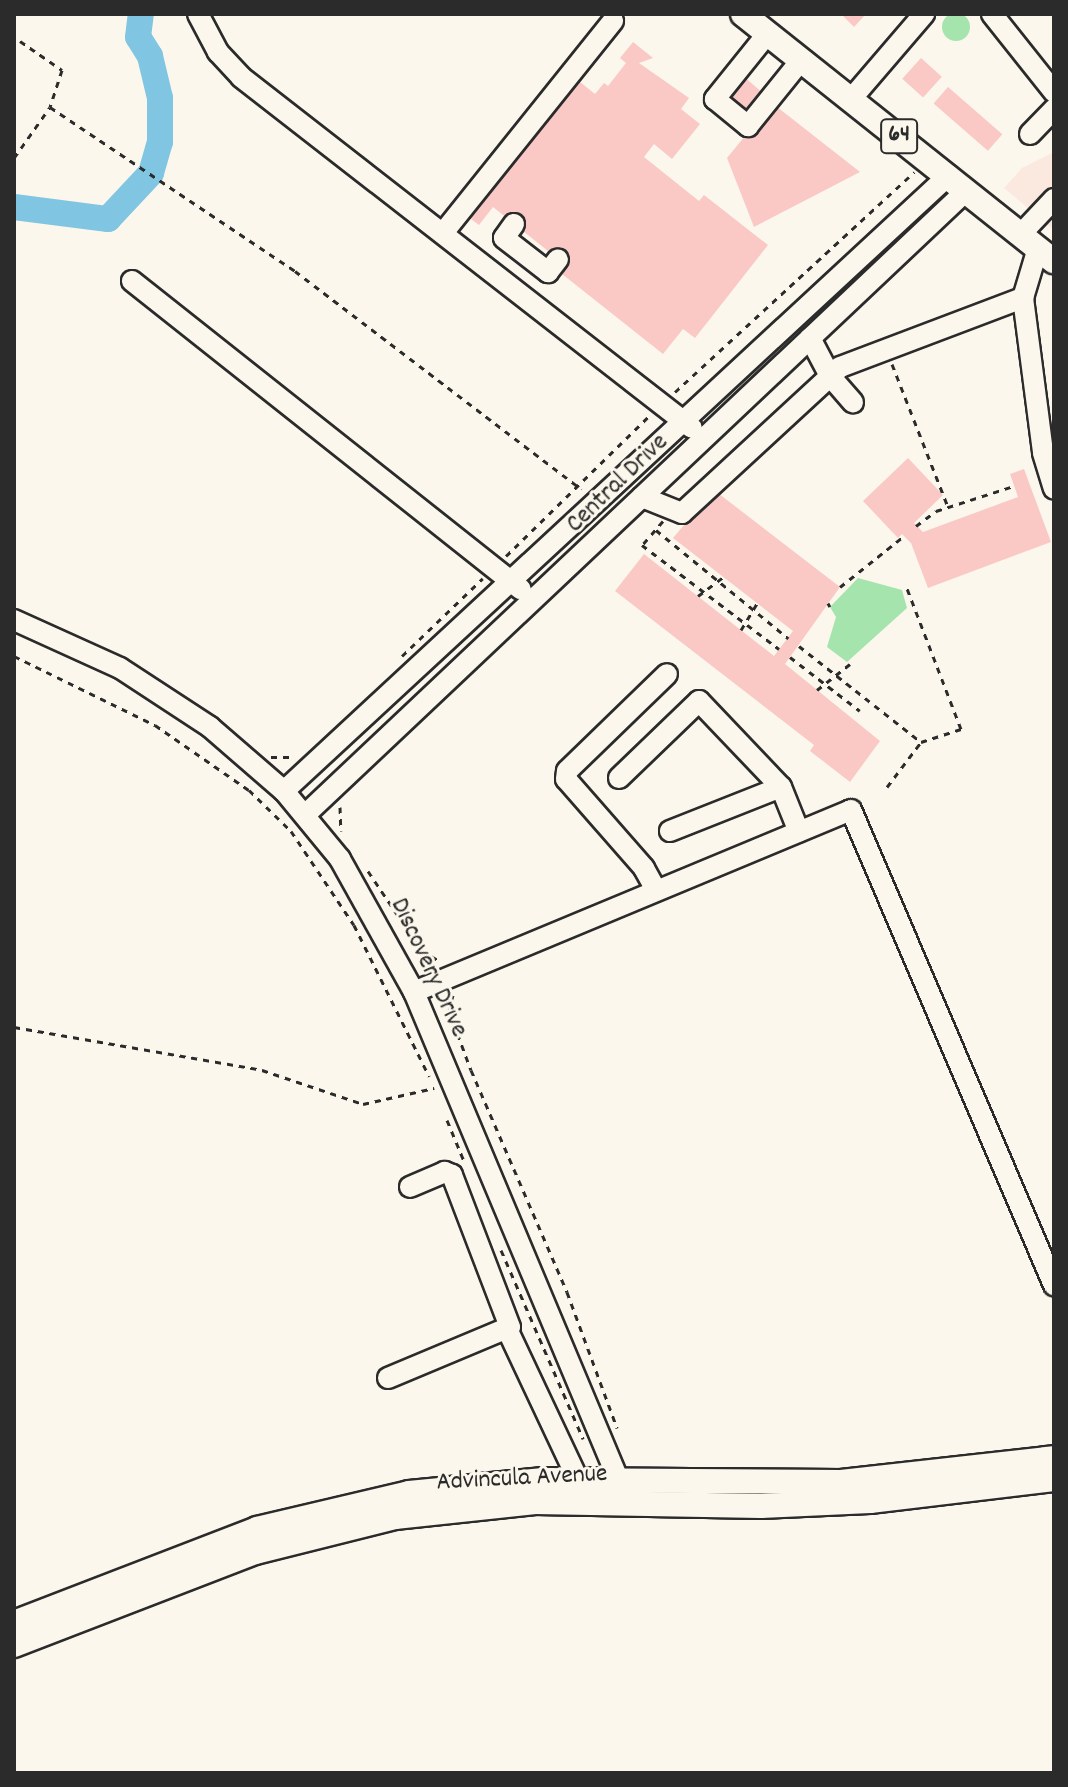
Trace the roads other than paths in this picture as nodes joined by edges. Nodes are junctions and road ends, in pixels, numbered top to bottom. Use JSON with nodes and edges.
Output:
{"nodes":[{"id":1,"x":198,"y":14,"type":"edge"},
{"id":2,"x":743,"y":14,"type":"edge"},
{"id":3,"x":924,"y":14,"type":"edge"},
{"id":4,"x":992,"y":14,"type":"edge"},
{"id":5,"x":613,"y":21,"type":"dead end"},
{"id":6,"x":768,"y":33,"type":"junction"},
{"id":7,"x":802,"y":59,"type":"junction"},
{"id":8,"x":1054,"y":92,"type":"edge"},
{"id":9,"x":852,"y":98,"type":"junction"},
{"id":10,"x":1054,"y":109,"type":"edge"},
{"id":11,"x":1030,"y":134,"type":"dead end"},
{"id":12,"x":958,"y":183,"type":"junction"},
{"id":13,"x":1054,"y":199,"type":"edge"},
{"id":14,"x":514,"y":224,"type":"dead end"},
{"id":15,"x":443,"y":233,"type":"junction"},
{"id":16,"x":1038,"y":248,"type":"edge"},
{"id":17,"x":531,"y":254,"type":"junction"},
{"id":18,"x":558,"y":259,"type":"dead end"},
{"id":19,"x":132,"y":281,"type":"dead end"},
{"id":20,"x":508,"y":283,"type":"junction"},
{"id":21,"x":1023,"y":298,"type":"junction"},
{"id":22,"x":810,"y":338,"type":"junction"},
{"id":23,"x":830,"y":376,"type":"junction"},
{"id":24,"x":853,"y":402,"type":"dead end"},
{"id":25,"x":685,"y":420,"type":"junction"},
{"id":26,"x":705,"y":438,"type":"junction"},
{"id":27,"x":1054,"y":488,"type":"edge"},
{"id":28,"x":642,"y":497,"type":"junction"},
{"id":29,"x":512,"y":580,"type":"junction"},
{"id":30,"x":533,"y":600,"type":"junction"},
{"id":31,"x":14,"y":620,"type":"edge"},
{"id":32,"x":667,"y":674,"type":"dead end"},
{"id":33,"x":619,"y":778,"type":"dead end"},
{"id":34,"x":781,"y":787,"type":"junction"},
{"id":35,"x":284,"y":791,"type":"junction"},
{"id":36,"x":305,"y":815,"type":"junction"},
{"id":37,"x":670,"y":831,"type":"dead end"},
{"id":38,"x":799,"y":832,"type":"junction"},
{"id":39,"x":656,"y":890,"type":"junction"},
{"id":40,"x":414,"y":992,"type":"junction"},
{"id":41,"x":410,"y":1187,"type":"dead end"},
{"id":42,"x":1054,"y":1285,"type":"edge"},
{"id":43,"x":508,"y":1331,"type":"junction"},
{"id":44,"x":388,"y":1378,"type":"dead end"},
{"id":45,"x":1054,"y":1458,"type":"edge"},
{"id":46,"x":1054,"y":1479,"type":"edge"},
{"id":47,"x":578,"y":1480,"type":"junction"},
{"id":48,"x":619,"y":1481,"type":"junction"},
{"id":49,"x":14,"y":1623,"type":"edge"},
{"id":50,"x":14,"y":1645,"type":"edge"}],
"edges":[{"from":1,"to":15,"type":"street"},
{"from":2,"to":6,"type":"main road","number":"64"},
{"from":3,"to":9,"type":"street"},
{"from":4,"to":8,"type":"street"},
{"from":5,"to":15,"type":"street"},
{"from":6,"to":7,"type":"main road","number":"64"},
{"from":6,"to":7,"type":"street"},
{"from":7,"to":9,"type":"main road","number":"64"},
{"from":9,"to":12,"type":"main road","number":"64"},
{"from":10,"to":11,"type":"street"},
{"from":12,"to":16,"type":"main road","number":"64"},
{"from":12,"to":22,"type":"street","name":"Central Drive"},
{"from":12,"to":25,"type":"street","name":"Central Drive"},
{"from":13,"to":16,"type":"street"},
{"from":14,"to":17,"type":"street"},
{"from":15,"to":20,"type":"street"},
{"from":16,"to":21,"type":"street"},
{"from":17,"to":18,"type":"street"},
{"from":17,"to":20,"type":"street"},
{"from":19,"to":29,"type":"street"},
{"from":20,"to":25,"type":"street"},
{"from":21,"to":23,"type":"street"},
{"from":21,"to":27,"type":"street"},
{"from":22,"to":23,"type":"street"},
{"from":22,"to":26,"type":"street","name":"Central Drive"},
{"from":23,"to":24,"type":"street"},
{"from":23,"to":28,"type":"street"},
{"from":25,"to":26,"type":"street"},
{"from":25,"to":29,"type":"street","name":"Central Drive"},
{"from":26,"to":28,"type":"street","name":"Central Drive"},
{"from":28,"to":30,"type":"street","name":"Central Drive"},
{"from":29,"to":30,"type":"street"},
{"from":29,"to":35,"type":"street","name":"Central Drive"},
{"from":30,"to":36,"type":"street","name":"Central Drive"},
{"from":31,"to":35,"type":"street","name":"Discovery Drive"},
{"from":32,"to":39,"type":"street"},
{"from":33,"to":34,"type":"street"},
{"from":34,"to":37,"type":"street"},
{"from":34,"to":38,"type":"street"},
{"from":35,"to":36,"type":"street","name":"Discovery Drive"},
{"from":36,"to":40,"type":"street","name":"Discovery Drive"},
{"from":38,"to":39,"type":"street"},
{"from":38,"to":42,"type":"street"},
{"from":39,"to":40,"type":"street"},
{"from":40,"to":48,"type":"street","name":"Discovery Drive"},
{"from":41,"to":43,"type":"street"},
{"from":43,"to":44,"type":"street"},
{"from":43,"to":47,"type":"street"},
{"from":45,"to":48,"type":"main road","name":"Advincula Avenue"},
{"from":46,"to":50,"type":"main road","name":"Advincula Avenue"},
{"from":47,"to":48,"type":"main road","name":"Advincula Avenue"},
{"from":47,"to":49,"type":"main road","name":"Advincula Avenue"}]}
